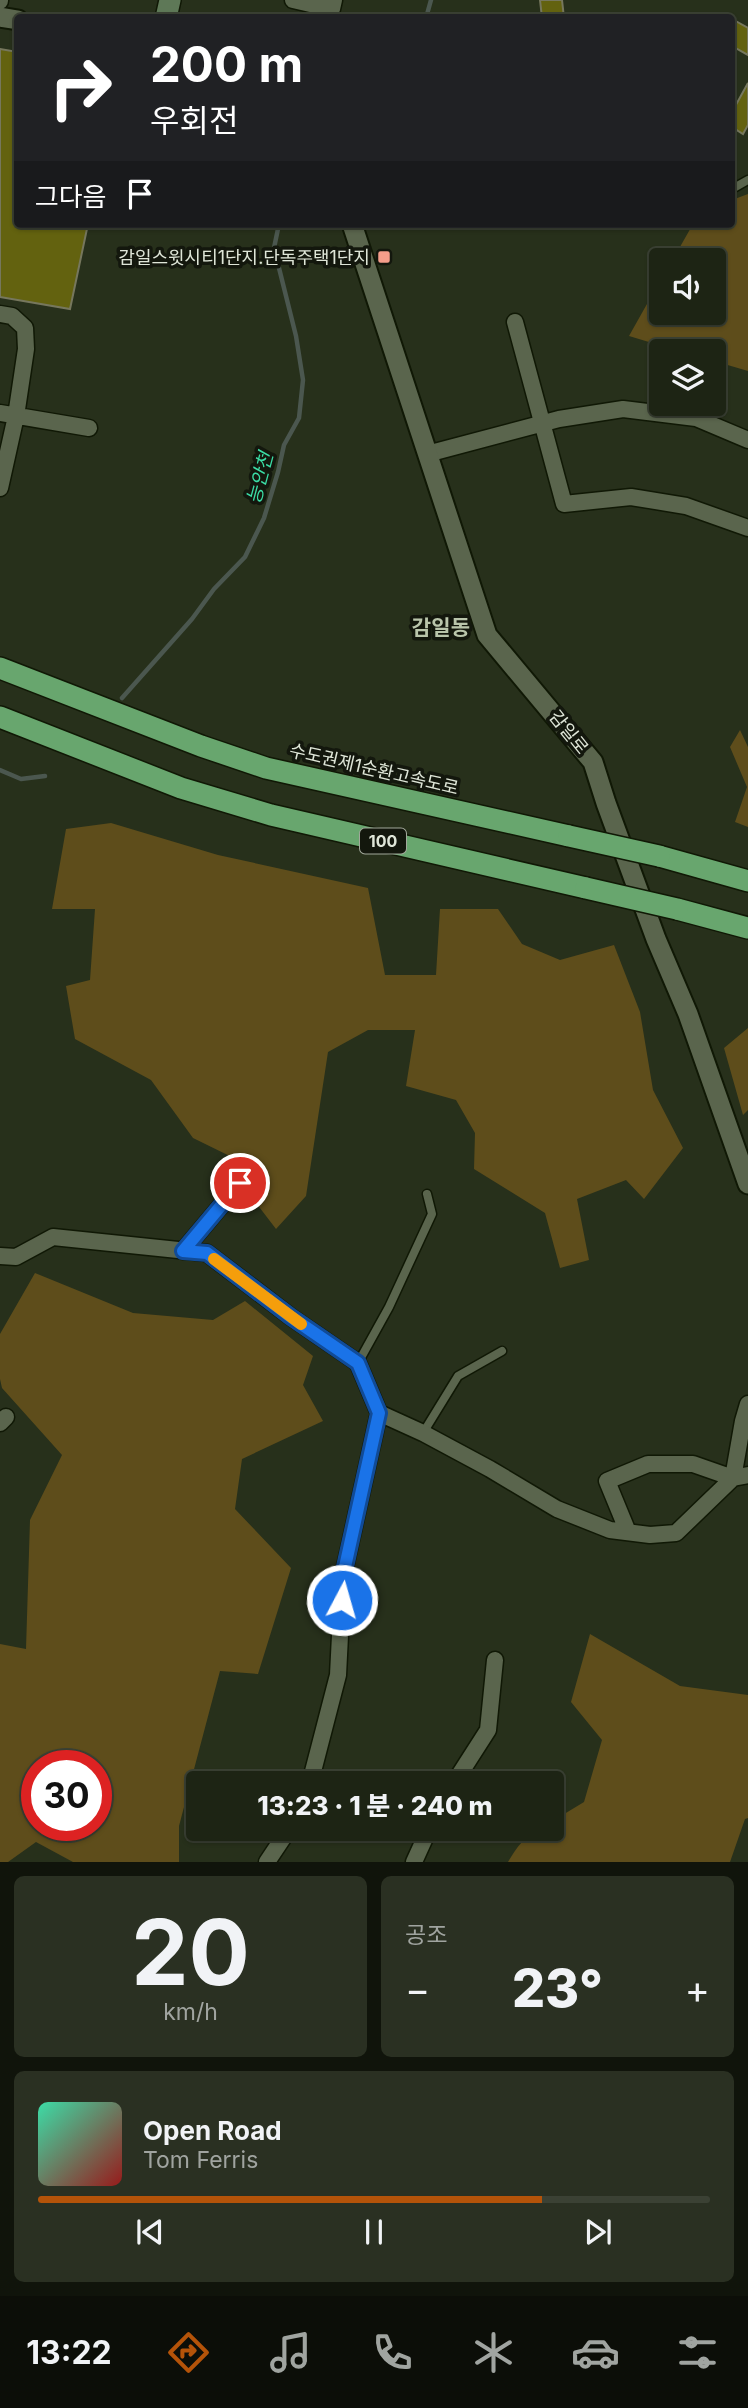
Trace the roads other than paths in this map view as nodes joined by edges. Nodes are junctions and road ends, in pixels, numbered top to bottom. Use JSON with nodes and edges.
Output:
{"nodes":[{"id":1,"x":293,"y":0,"type":"edge"},
{"id":2,"x":332,"y":9,"type":"edge"},
{"id":3,"x":353,"y":228,"type":"edge"},
{"id":4,"x":0,"y":314,"type":"edge"},
{"id":5,"x":515,"y":322,"type":"dead end"},
{"id":6,"x":8,"y":414,"type":"edge"},
{"id":7,"x":543,"y":423,"type":"junction"},
{"id":8,"x":89,"y":428,"type":"dead end"},
{"id":9,"x":748,"y":440,"type":"edge"},
{"id":10,"x":427,"y":454,"type":"junction"},
{"id":11,"x":0,"y":488,"type":"edge"},
{"id":12,"x":747,"y":527,"type":"edge"},
{"id":13,"x":0,"y":668,"type":"edge"},
{"id":14,"x":0,"y":717,"type":"edge"},
{"id":15,"x":748,"y":881,"type":"edge"},
{"id":16,"x":748,"y":928,"type":"edge"},
{"id":17,"x":240,"y":1183,"type":"dead end"},
{"id":18,"x":748,"y":1184,"type":"edge"},
{"id":19,"x":427,"y":1194,"type":"dead end"},
{"id":20,"x":183,"y":1251,"type":"junction"},
{"id":21,"x":0,"y":1256,"type":"edge"},
{"id":22,"x":502,"y":1351,"type":"dead end"},
{"id":23,"x":358,"y":1363,"type":"junction"},
{"id":24,"x":748,"y":1405,"type":"edge"},
{"id":25,"x":379,"y":1413,"type":"junction"},
{"id":26,"x":423,"y":1433,"type":"junction"},
{"id":27,"x":741,"y":1477,"type":"edge"},
{"id":28,"x":628,"y":1532,"type":"junction"},
{"id":29,"x":495,"y":1660,"type":"dead end"},
{"id":30,"x":313,"y":1771,"type":"edge"},
{"id":31,"x":462,"y":1771,"type":"edge"},
{"id":32,"x":281,"y":1841,"type":"edge"},
{"id":33,"x":424,"y":1841,"type":"edge"},
{"id":34,"x":267,"y":1862,"type":"edge"},
{"id":35,"x":414,"y":1862,"type":"edge"}],
"edges":[{"from":1,"to":2,"type":"street"},
{"from":3,"to":10,"type":"street","name":"감일로"},
{"from":4,"to":6,"type":"street"},
{"from":5,"to":7,"type":"street"},
{"from":6,"to":8,"type":"street"},
{"from":6,"to":11,"type":"street"},
{"from":7,"to":9,"type":"street"},
{"from":7,"to":10,"type":"street"},
{"from":7,"to":12,"type":"street"},
{"from":10,"to":18,"type":"street","name":"감일로"},
{"from":13,"to":15,"type":"highway","name":"수도권제1순환고속도로","bridge":true},
{"from":14,"to":16,"type":"highway","number":"100","bridge":true},
{"from":17,"to":20,"type":"street"},
{"from":19,"to":23,"type":"lane"},
{"from":20,"to":21,"type":"street"},
{"from":20,"to":23,"type":"street"},
{"from":22,"to":26,"type":"lane"},
{"from":23,"to":25,"type":"street"},
{"from":24,"to":27,"type":"street"},
{"from":25,"to":26,"type":"street"},
{"from":25,"to":30,"type":"street"},
{"from":26,"to":28,"type":"street"},
{"from":27,"to":28,"type":"street"},
{"from":27,"to":28,"type":"street"},
{"from":29,"to":31,"type":"street"},
{"from":32,"to":34,"type":"street"},
{"from":33,"to":35,"type":"street"}]}
